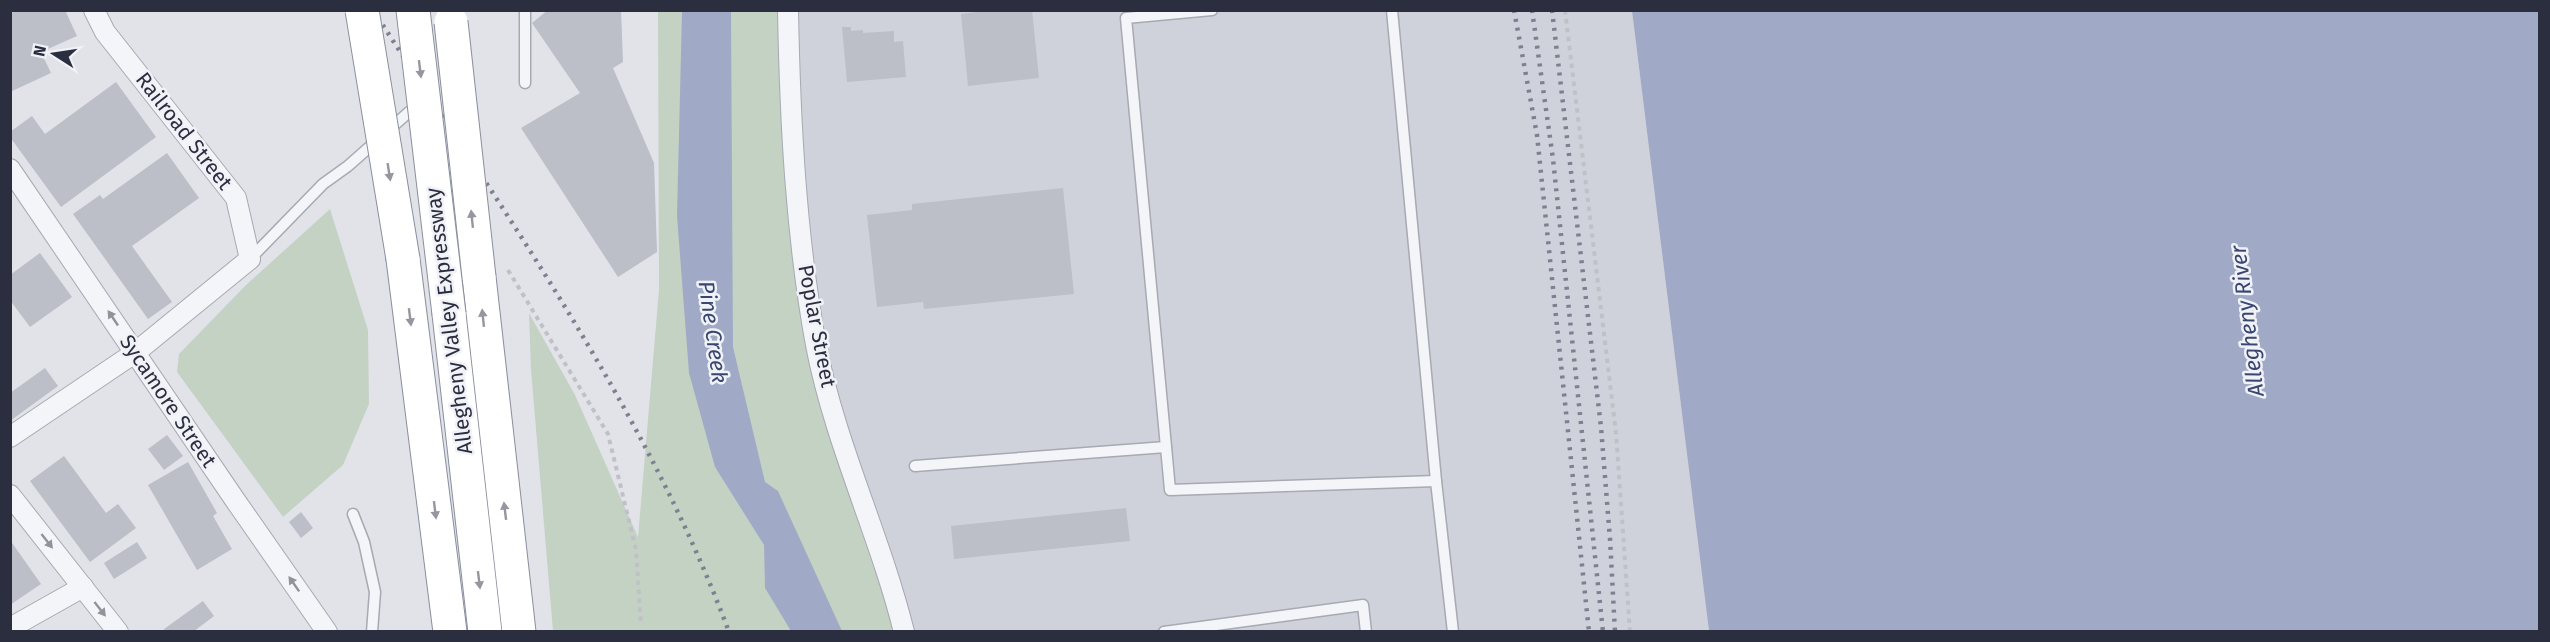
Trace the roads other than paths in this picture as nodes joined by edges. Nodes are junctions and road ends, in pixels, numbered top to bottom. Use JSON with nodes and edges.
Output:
{"nodes":[{"id":1,"x":94,"y":10,"type":"edge"},
{"id":2,"x":362,"y":10,"type":"edge"},
{"id":3,"x":413,"y":10,"type":"edge"},
{"id":4,"x":525,"y":10,"type":"edge"},
{"id":5,"x":788,"y":10,"type":"edge"},
{"id":6,"x":1212,"y":10,"type":"edge"},
{"id":7,"x":1392,"y":10,"type":"edge"},
{"id":8,"x":451,"y":14,"type":"edge"},
{"id":9,"x":525,"y":83,"type":"dead end"},
{"id":10,"x":409,"y":112,"type":"dead end"},
{"id":11,"x":10,"y":169,"type":"edge"},
{"id":12,"x":250,"y":259,"type":"junction"},
{"id":13,"x":136,"y":352,"type":"junction"},
{"id":14,"x":10,"y":437,"type":"edge"},
{"id":15,"x":1166,"y":447,"type":"junction"},
{"id":16,"x":915,"y":466,"type":"dead end"},
{"id":17,"x":1436,"y":481,"type":"junction"},
{"id":18,"x":10,"y":495,"type":"edge"},
{"id":19,"x":353,"y":514,"type":"dead end"},
{"id":20,"x":83,"y":587,"type":"junction"},
{"id":21,"x":10,"y":628,"type":"edge"},
{"id":22,"x":118,"y":632,"type":"edge"},
{"id":23,"x":327,"y":632,"type":"edge"},
{"id":24,"x":372,"y":632,"type":"edge"},
{"id":25,"x":450,"y":632,"type":"edge"},
{"id":26,"x":485,"y":632,"type":"edge"},
{"id":27,"x":519,"y":632,"type":"edge"},
{"id":28,"x":904,"y":632,"type":"edge"},
{"id":29,"x":1164,"y":632,"type":"edge"},
{"id":30,"x":1366,"y":632,"type":"edge"},
{"id":31,"x":1453,"y":632,"type":"edge"}],
"edges":[{"from":1,"to":12,"type":"street","name":"Railroad Street"},
{"from":2,"to":25,"type":"highway","one_way":true,"bridge":true},
{"from":3,"to":26,"type":"highway","name":"Allegheny Valley Expressway","one_way":true,"bridge":true},
{"from":4,"to":9,"type":"lane"},
{"from":5,"to":28,"type":"street","name":"Poplar Street"},
{"from":6,"to":15,"type":"lane"},
{"from":7,"to":17,"type":"lane"},
{"from":27,"to":8,"type":"highway","name":"Allegheny Valley Expressway","one_way":true,"bridge":true},
{"from":10,"to":12,"type":"lane"},
{"from":13,"to":11,"type":"street","name":"Sycamore Street","one_way":true},
{"from":12,"to":13,"type":"street"},
{"from":13,"to":14,"type":"street"},
{"from":23,"to":13,"type":"street","name":"Sycamore Street","one_way":true},
{"from":15,"to":16,"type":"lane"},
{"from":15,"to":17,"type":"lane"},
{"from":17,"to":31,"type":"lane"},
{"from":18,"to":20,"type":"street","one_way":true},
{"from":19,"to":24,"type":"lane"},
{"from":20,"to":21,"type":"street"},
{"from":20,"to":22,"type":"street","one_way":true},
{"from":29,"to":30,"type":"lane"}]}
